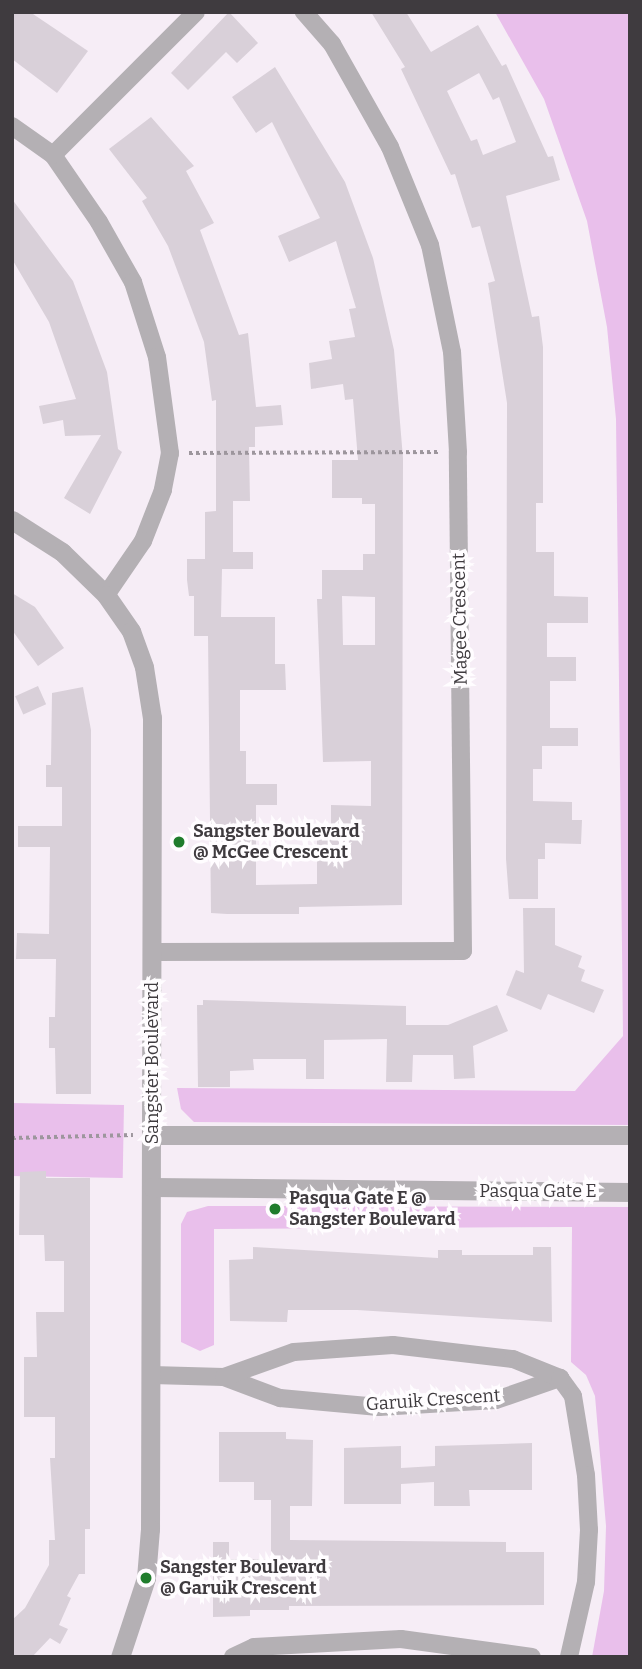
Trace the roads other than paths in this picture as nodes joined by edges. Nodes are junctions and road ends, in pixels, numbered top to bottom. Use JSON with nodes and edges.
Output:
{"nodes":[{"id":1,"x":195,"y":12,"type":"edge"},
{"id":2,"x":304,"y":12,"type":"edge"},
{"id":3,"x":12,"y":126,"type":"edge"},
{"id":4,"x":53,"y":155,"type":"junction"},
{"id":5,"x":12,"y":520,"type":"edge"},
{"id":6,"x":106,"y":595,"type":"junction"},
{"id":7,"x":152,"y":953,"type":"junction"},
{"id":8,"x":152,"y":1135,"type":"junction"},
{"id":9,"x":630,"y":1135,"type":"edge"},
{"id":10,"x":152,"y":1187,"type":"junction"},
{"id":11,"x":630,"y":1192,"type":"edge"},
{"id":12,"x":152,"y":1375,"type":"junction"},
{"id":13,"x":224,"y":1377,"type":"junction"},
{"id":14,"x":560,"y":1378,"type":"junction"},
{"id":15,"x":126,"y":1656,"type":"edge"},
{"id":16,"x":233,"y":1657,"type":"edge"},
{"id":17,"x":533,"y":1657,"type":"edge"},
{"id":18,"x":569,"y":1657,"type":"edge"}],
"edges":[{"from":1,"to":4,"type":"street"},
{"from":2,"to":7,"type":"street","name":"Magee Crescent"},
{"from":3,"to":4,"type":"street"},
{"from":4,"to":6,"type":"street"},
{"from":5,"to":6,"type":"street","name":"Sangster Boulevard"},
{"from":6,"to":7,"type":"street","name":"Sangster Boulevard"},
{"from":7,"to":8,"type":"street","name":"Sangster Boulevard"},
{"from":8,"to":9,"type":"street"},
{"from":8,"to":10,"type":"street","name":"Sangster Boulevard"},
{"from":10,"to":11,"type":"street","name":"Pasqua Gate E"},
{"from":10,"to":12,"type":"street","name":"Sangster Boulevard"},
{"from":12,"to":13,"type":"street","name":"Garuik Crescent"},
{"from":12,"to":15,"type":"street","name":"Sangster Boulevard"},
{"from":13,"to":14,"type":"street","name":"Garuik Crescent"},
{"from":13,"to":14,"type":"street","name":"Garuik Crescent"},
{"from":14,"to":18,"type":"street"},
{"from":16,"to":17,"type":"street"}]}
